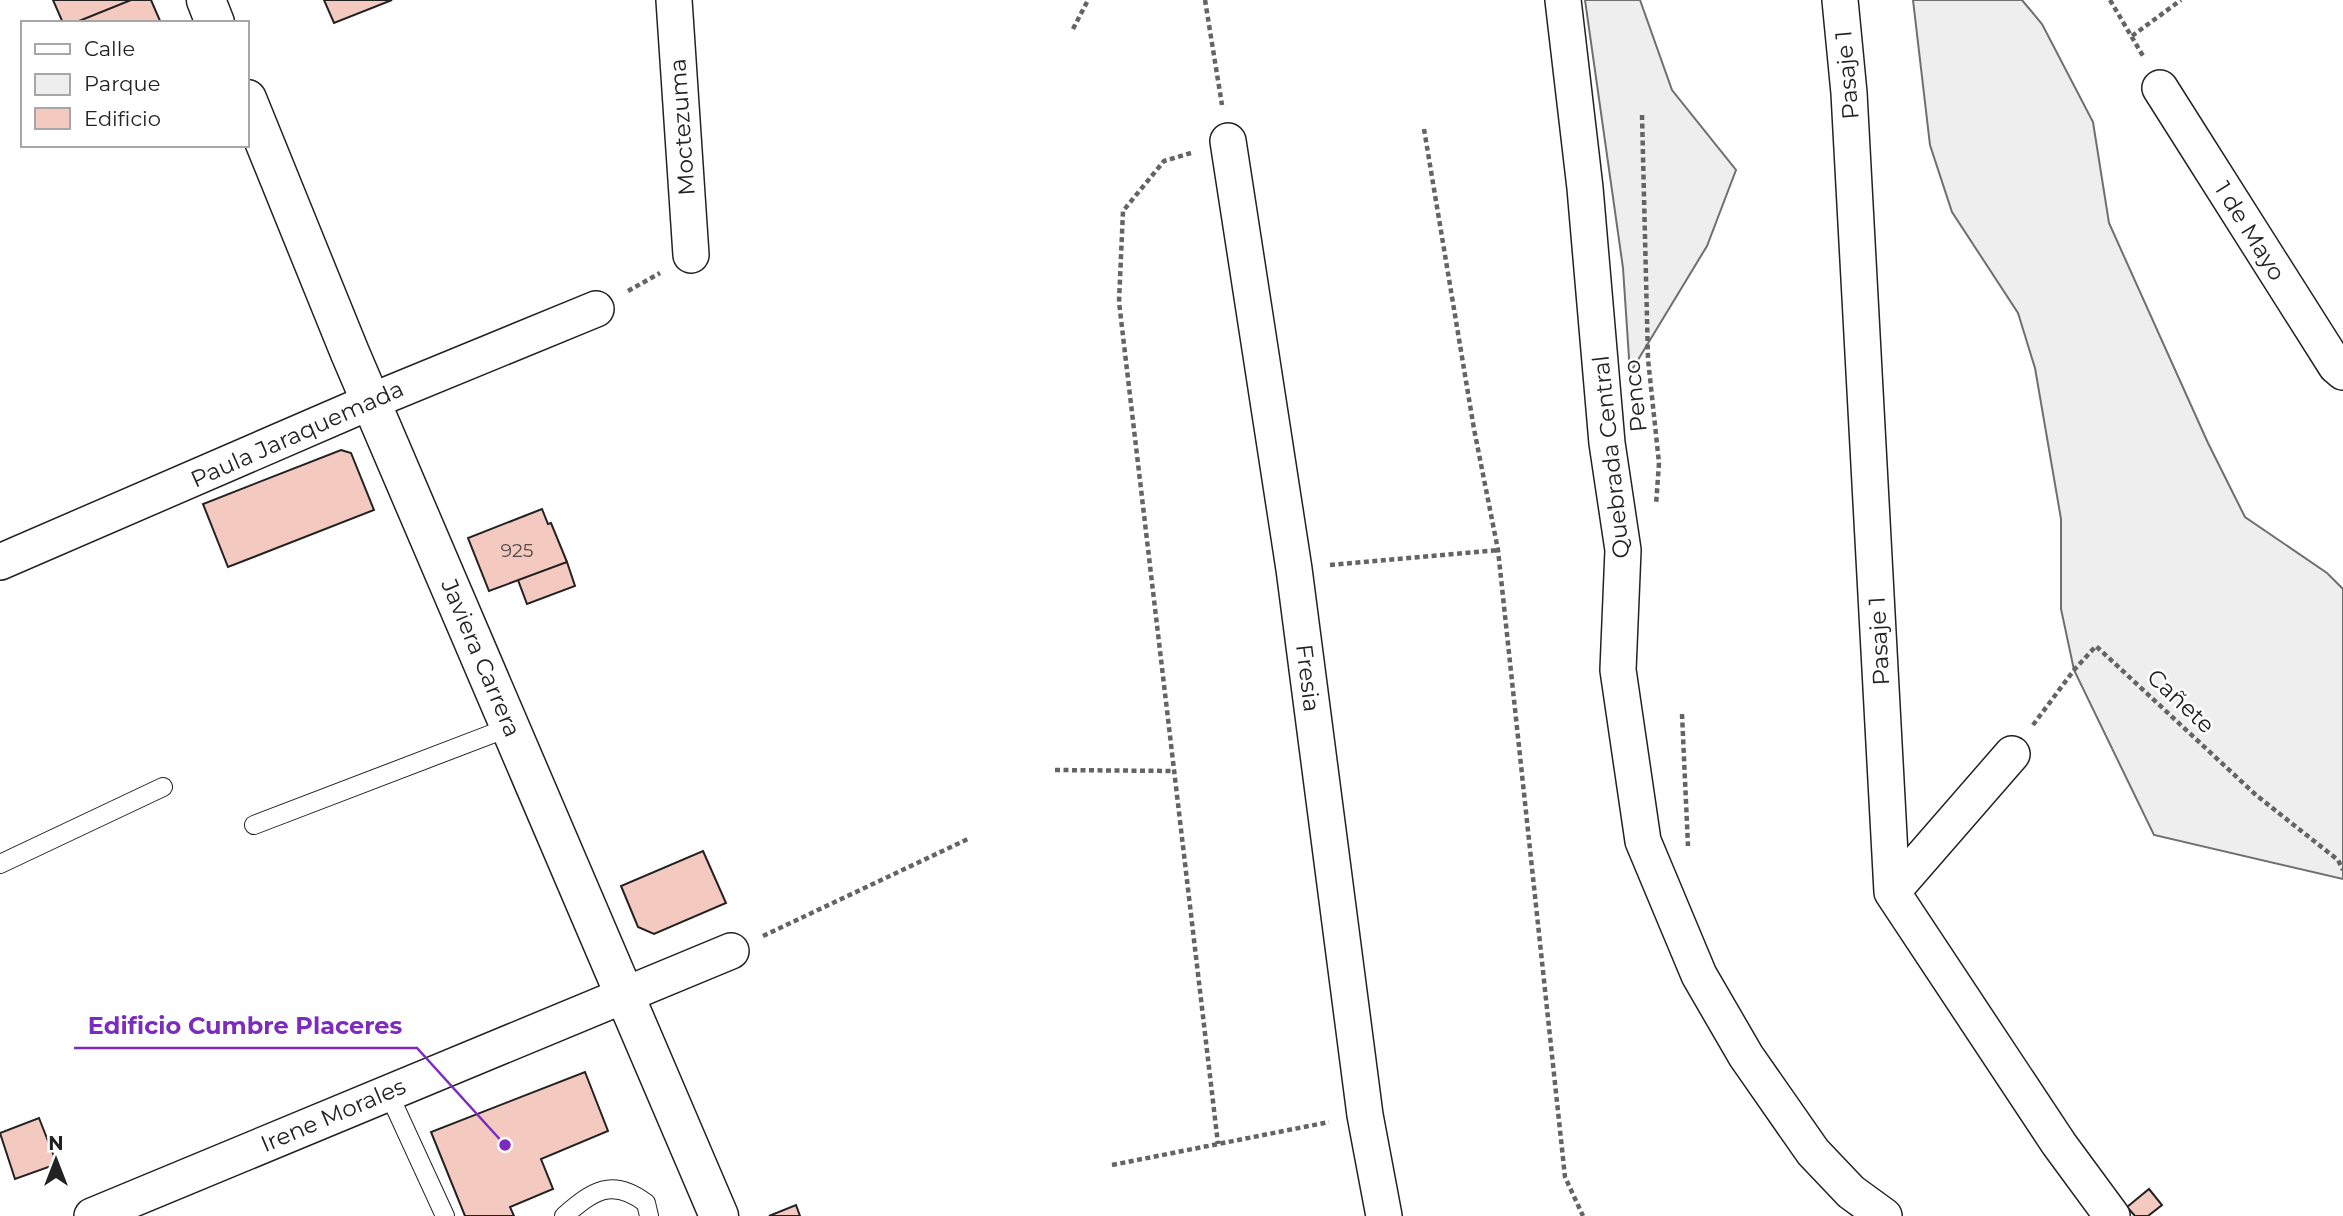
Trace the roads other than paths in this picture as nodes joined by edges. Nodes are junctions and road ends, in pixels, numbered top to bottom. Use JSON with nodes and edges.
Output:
{"nodes":[{"id":1,"x":206,"y":0,"type":"edge"},
{"id":2,"x":674,"y":0,"type":"edge"},
{"id":3,"x":1563,"y":0,"type":"edge"},
{"id":4,"x":1840,"y":0,"type":"edge"},
{"id":5,"x":214,"y":21,"type":"edge"},
{"id":6,"x":2160,"y":88,"type":"road end"},
{"id":7,"x":248,"y":101,"type":"edge"},
{"id":8,"x":1228,"y":141,"type":"road end"},
{"id":9,"x":691,"y":255,"type":"road end"},
{"id":10,"x":596,"y":309,"type":"road end"},
{"id":11,"x":2343,"y":372,"type":"edge"},
{"id":12,"x":372,"y":401,"type":"junction"},
{"id":13,"x":0,"y":562,"type":"edge"},
{"id":14,"x":510,"y":727,"type":"junction"},
{"id":15,"x":2012,"y":754,"type":"road end"},
{"id":16,"x":163,"y":787,"type":"dead end"},
{"id":17,"x":254,"y":825,"type":"dead end"},
{"id":18,"x":0,"y":864,"type":"edge"},
{"id":19,"x":1892,"y":892,"type":"junction"},
{"id":20,"x":731,"y":951,"type":"road end"},
{"id":21,"x":624,"y":996,"type":"junction"},
{"id":22,"x":388,"y":1092,"type":"junction"},
{"id":23,"x":92,"y":1216,"type":"edge"},
{"id":24,"x":445,"y":1216,"type":"edge"},
{"id":25,"x":564,"y":1216,"type":"edge"},
{"id":26,"x":649,"y":1216,"type":"edge"},
{"id":27,"x":719,"y":1216,"type":"edge"},
{"id":28,"x":1384,"y":1216,"type":"edge"},
{"id":29,"x":1884,"y":1216,"type":"edge"},
{"id":30,"x":2112,"y":1216,"type":"edge"}],
"edges":[{"from":1,"to":5,"type":"street"},
{"from":2,"to":9,"type":"street","name":"Moctezuma"},
{"from":3,"to":29,"type":"street","name":"Quebrada Central"},
{"from":4,"to":19,"type":"street","name":"Pasaje 1"},
{"from":6,"to":11,"type":"street","name":"1 de Mayo"},
{"from":7,"to":12,"type":"street","name":"Javiera Carrera"},
{"from":8,"to":28,"type":"street","name":"Fresia"},
{"from":10,"to":12,"type":"street","name":"Paula Jaraquemada"},
{"from":12,"to":13,"type":"street","name":"Paula Jaraquemada"},
{"from":12,"to":14,"type":"street","name":"Javiera Carrera"},
{"from":14,"to":17,"type":"lane"},
{"from":14,"to":21,"type":"street","name":"Javiera Carrera"},
{"from":15,"to":19,"type":"street"},
{"from":16,"to":18,"type":"lane"},
{"from":19,"to":30,"type":"street"},
{"from":20,"to":21,"type":"street","name":"Irene Morales"},
{"from":21,"to":22,"type":"street","name":"Irene Morales"},
{"from":21,"to":27,"type":"street","name":"Javiera Carrera"},
{"from":22,"to":23,"type":"street","name":"Irene Morales"},
{"from":22,"to":24,"type":"lane"},
{"from":25,"to":26,"type":"lane"}]}
